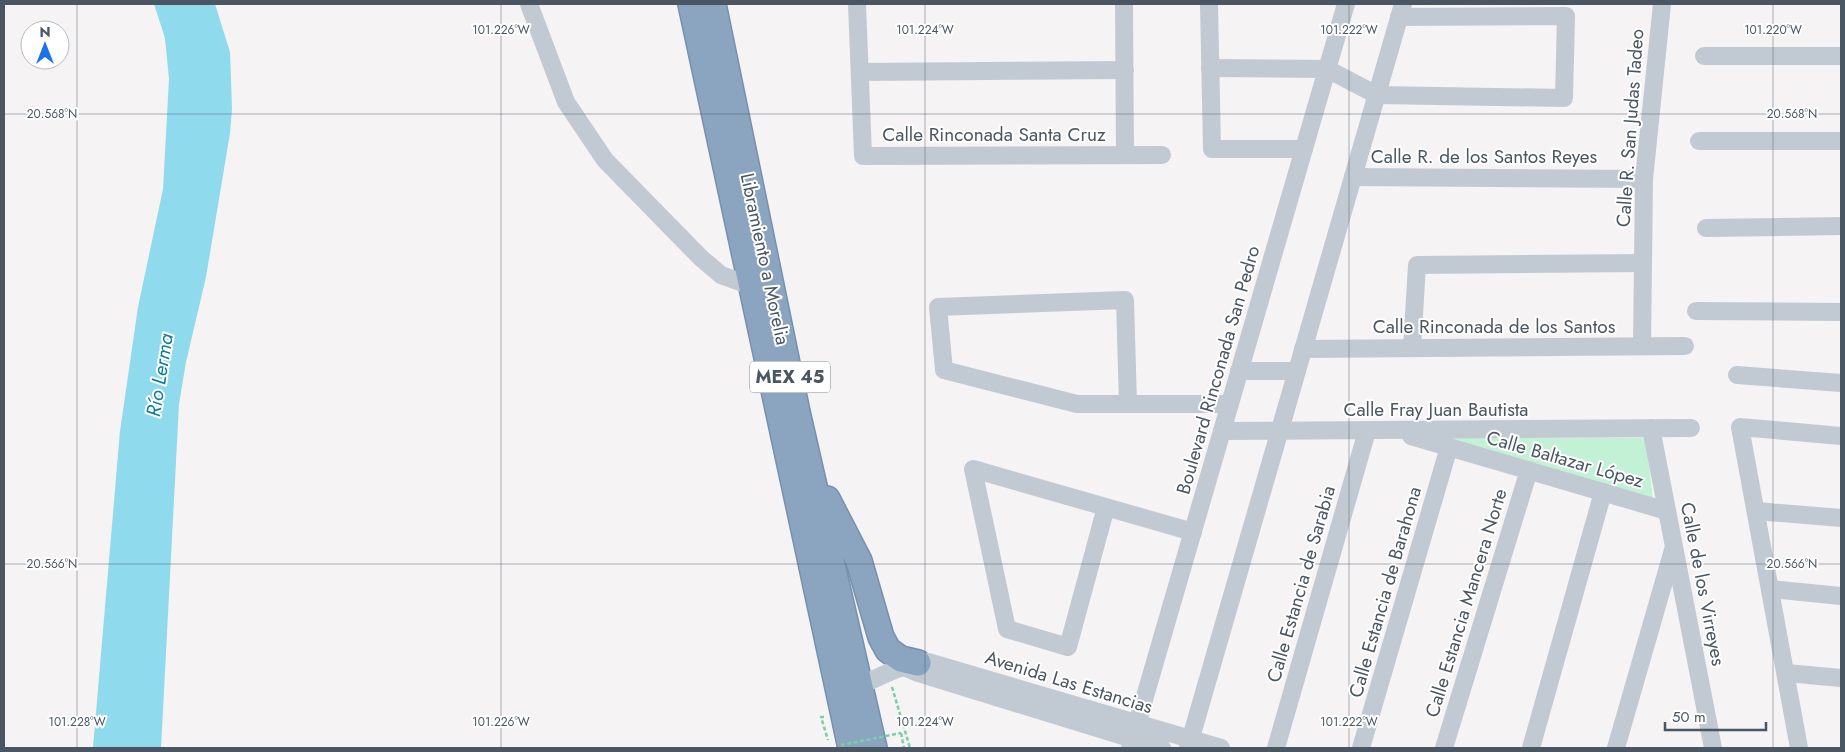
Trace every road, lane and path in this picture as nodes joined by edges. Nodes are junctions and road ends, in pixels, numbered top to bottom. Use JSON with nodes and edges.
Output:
{"nodes":[{"id":1,"x":529,"y":4,"type":"edge"},
{"id":2,"x":691,"y":4,"type":"edge"},
{"id":3,"x":713,"y":4,"type":"edge"},
{"id":4,"x":857,"y":4,"type":"edge"},
{"id":5,"x":1124,"y":4,"type":"edge"},
{"id":6,"x":1209,"y":4,"type":"edge"},
{"id":7,"x":1346,"y":4,"type":"edge"},
{"id":8,"x":1662,"y":4,"type":"edge"},
{"id":9,"x":1401,"y":10,"type":"edge"},
{"id":10,"x":1704,"y":56,"type":"dead end"},
{"id":11,"x":1841,"y":56,"type":"edge"},
{"id":12,"x":1210,"y":68,"type":"junction"},
{"id":13,"x":1327,"y":69,"type":"junction"},
{"id":14,"x":1124,"y":70,"type":"junction"},
{"id":15,"x":860,"y":72,"type":"junction"},
{"id":16,"x":1377,"y":95,"type":"junction"},
{"id":17,"x":1699,"y":141,"type":"dead end"},
{"id":18,"x":1841,"y":141,"type":"edge"},
{"id":19,"x":1304,"y":149,"type":"junction"},
{"id":20,"x":1125,"y":155,"type":"junction"},
{"id":21,"x":1162,"y":155,"type":"dead end"},
{"id":22,"x":1353,"y":177,"type":"junction"},
{"id":23,"x":1644,"y":179,"type":"junction"},
{"id":24,"x":1841,"y":226,"type":"edge"},
{"id":25,"x":1706,"y":228,"type":"dead end"},
{"id":26,"x":1643,"y":263,"type":"junction"},
{"id":27,"x":752,"y":286,"type":"junction"},
{"id":28,"x":1696,"y":311,"type":"dead end"},
{"id":29,"x":1841,"y":312,"type":"edge"},
{"id":30,"x":1642,"y":346,"type":"junction"},
{"id":31,"x":1685,"y":346,"type":"dead end"},
{"id":32,"x":1412,"y":348,"type":"junction"},
{"id":33,"x":1303,"y":349,"type":"junction"},
{"id":34,"x":1240,"y":371,"type":"junction"},
{"id":35,"x":1297,"y":371,"type":"junction"},
{"id":36,"x":1737,"y":375,"type":"dead end"},
{"id":37,"x":1841,"y":383,"type":"edge"},
{"id":38,"x":1128,"y":404,"type":"junction"},
{"id":39,"x":1230,"y":404,"type":"junction"},
{"id":40,"x":1651,"y":428,"type":"junction"},
{"id":41,"x":1691,"y":428,"type":"dead end"},
{"id":42,"x":1367,"y":430,"type":"junction"},
{"id":43,"x":1393,"y":430,"type":"junction"},
{"id":44,"x":1279,"y":431,"type":"junction"},
{"id":45,"x":1222,"y":432,"type":"junction"},
{"id":46,"x":1841,"y":436,"type":"edge"},
{"id":47,"x":1449,"y":447,"type":"junction"},
{"id":48,"x":809,"y":464,"type":"junction"},
{"id":49,"x":1529,"y":470,"type":"junction"},
{"id":50,"x":1603,"y":492,"type":"junction"},
{"id":51,"x":1106,"y":507,"type":"junction"},
{"id":52,"x":1667,"y":511,"type":"junction"},
{"id":53,"x":1756,"y":511,"type":"junction"},
{"id":54,"x":1841,"y":518,"type":"edge"},
{"id":55,"x":1193,"y":532,"type":"junction"},
{"id":56,"x":1674,"y":547,"type":"junction"},
{"id":57,"x":1770,"y":590,"type":"junction"},
{"id":58,"x":1841,"y":596,"type":"edge"},
{"id":59,"x":903,"y":668,"type":"junction"},
{"id":60,"x":1787,"y":672,"type":"junction"},
{"id":61,"x":1841,"y":678,"type":"edge"},
{"id":62,"x":861,"y":685,"type":"junction"},
{"id":63,"x":1133,"y":737,"type":"edge"},
{"id":64,"x":1189,"y":744,"type":"edge"},
{"id":65,"x":846,"y":747,"type":"edge"},
{"id":66,"x":874,"y":748,"type":"edge"},
{"id":67,"x":904,"y":748,"type":"edge"},
{"id":68,"x":910,"y":748,"type":"edge"},
{"id":69,"x":1162,"y":748,"type":"edge"},
{"id":70,"x":1221,"y":748,"type":"edge"},
{"id":71,"x":1276,"y":748,"type":"edge"},
{"id":72,"x":1361,"y":748,"type":"edge"},
{"id":73,"x":1444,"y":748,"type":"edge"},
{"id":74,"x":1531,"y":748,"type":"edge"},
{"id":75,"x":1616,"y":748,"type":"edge"},
{"id":76,"x":1713,"y":748,"type":"edge"},
{"id":77,"x":1799,"y":748,"type":"edge"}],
"edges":[{"from":1,"to":27,"type":"street"},
{"from":2,"to":27,"type":"highway","name":"Libramiento a Morelia","number":"MEX 45"},
{"from":3,"to":48,"type":"highway","name":"Libramiento a Morelia","number":"MEX 45"},
{"from":4,"to":15,"type":"street"},
{"from":5,"to":14,"type":"street"},
{"from":6,"to":12,"type":"street"},
{"from":7,"to":13,"type":"street","name":"Boulevard Rinconada San Pedro"},
{"from":8,"to":23,"type":"street","name":"Calle R. San Judas Tadeo"},
{"from":9,"to":16,"type":"street"},
{"from":9,"to":16,"type":"street"},
{"from":10,"to":11,"type":"street"},
{"from":12,"to":13,"type":"street"},
{"from":12,"to":19,"type":"street"},
{"from":13,"to":16,"type":"street"},
{"from":13,"to":19,"type":"street","name":"Boulevard Rinconada San Pedro"},
{"from":14,"to":15,"type":"street"},
{"from":14,"to":20,"type":"street"},
{"from":15,"to":20,"type":"street","name":"Calle Rinconada Santa Cruz"},
{"from":16,"to":22,"type":"street"},
{"from":17,"to":18,"type":"street"},
{"from":19,"to":34,"type":"street","name":"Boulevard Rinconada San Pedro"},
{"from":20,"to":21,"type":"street","name":"Calle Rinconada Santa Cruz"},
{"from":22,"to":23,"type":"street","name":"Calle R. de los Santos Reyes"},
{"from":22,"to":33,"type":"street"},
{"from":23,"to":26,"type":"street","name":"Calle R. San Judas Tadeo"},
{"from":24,"to":25,"type":"street"},
{"from":26,"to":30,"type":"street","name":"Calle R. San Judas Tadeo"},
{"from":26,"to":32,"type":"street"},
{"from":27,"to":65,"type":"highway","name":"Libramiento a Morelia","number":"MEX 45"},
{"from":28,"to":29,"type":"street"},
{"from":30,"to":31,"type":"street","name":"Calle Rinconada de los Santos"},
{"from":30,"to":32,"type":"street","name":"Calle Rinconada de los Santos"},
{"from":32,"to":33,"type":"street","name":"Calle Rinconada de los Santos"},
{"from":33,"to":35,"type":"street"},
{"from":34,"to":35,"type":"street"},
{"from":34,"to":39,"type":"street","name":"Boulevard Rinconada San Pedro"},
{"from":35,"to":44,"type":"street"},
{"from":36,"to":37,"type":"street"},
{"from":38,"to":38,"type":"street"},
{"from":38,"to":39,"type":"street"},
{"from":39,"to":45,"type":"street","name":"Boulevard Rinconada San Pedro"},
{"from":40,"to":41,"type":"street","name":"Calle Fray Juan Bautista"},
{"from":40,"to":43,"type":"street","name":"Calle Fray Juan Bautista"},
{"from":40,"to":52,"type":"street","name":"Calle de los Virreyes"},
{"from":42,"to":43,"type":"street","name":"Calle Fray Juan Bautista"},
{"from":42,"to":44,"type":"street","name":"Calle Fray Juan Bautista"},
{"from":42,"to":71,"type":"street","name":"Calle Estancia de Sarabia"},
{"from":43,"to":47,"type":"street","name":"Calle Baltazar López"},
{"from":44,"to":45,"type":"street","name":"Calle Fray Juan Bautista"},
{"from":44,"to":64,"type":"street"},
{"from":45,"to":55,"type":"street","name":"Boulevard Rinconada San Pedro"},
{"from":46,"to":53,"type":"street"},
{"from":47,"to":49,"type":"street","name":"Calle Baltazar López"},
{"from":47,"to":72,"type":"street","name":"Calle Estancia de Barahona"},
{"from":48,"to":59,"type":"highway"},
{"from":48,"to":62,"type":"highway","name":"Libramiento a Morelia","number":"MEX 45"},
{"from":49,"to":50,"type":"street","name":"Calle Baltazar López"},
{"from":49,"to":73,"type":"street","name":"Calle Estancia Mancera Norte"},
{"from":50,"to":52,"type":"street","name":"Calle Baltazar López"},
{"from":50,"to":74,"type":"street"},
{"from":51,"to":51,"type":"street"},
{"from":51,"to":55,"type":"street"},
{"from":52,"to":56,"type":"street","name":"Calle de los Virreyes"},
{"from":53,"to":54,"type":"street"},
{"from":53,"to":57,"type":"street"},
{"from":55,"to":63,"type":"street","name":"Boulevard Rinconada San Pedro"},
{"from":56,"to":75,"type":"street"},
{"from":56,"to":76,"type":"street","name":"Calle de los Virreyes"},
{"from":57,"to":58,"type":"street"},
{"from":57,"to":60,"type":"street"},
{"from":59,"to":62,"type":"street"},
{"from":59,"to":63,"type":"street","name":"Avenida Las Estancias"},
{"from":59,"to":68,"type":"path"},
{"from":60,"to":61,"type":"street"},
{"from":60,"to":77,"type":"street"},
{"from":62,"to":66,"type":"highway","name":"Libramiento a Morelia","number":"MEX 45"},
{"from":63,"to":64,"type":"street","name":"Avenida Las Estancias"},
{"from":63,"to":69,"type":"street","name":"Avenida Las Estancias"},
{"from":64,"to":70,"type":"street","name":"Avenida Las Estancias"},
{"from":65,"to":67,"type":"path","bridge":true}]}
